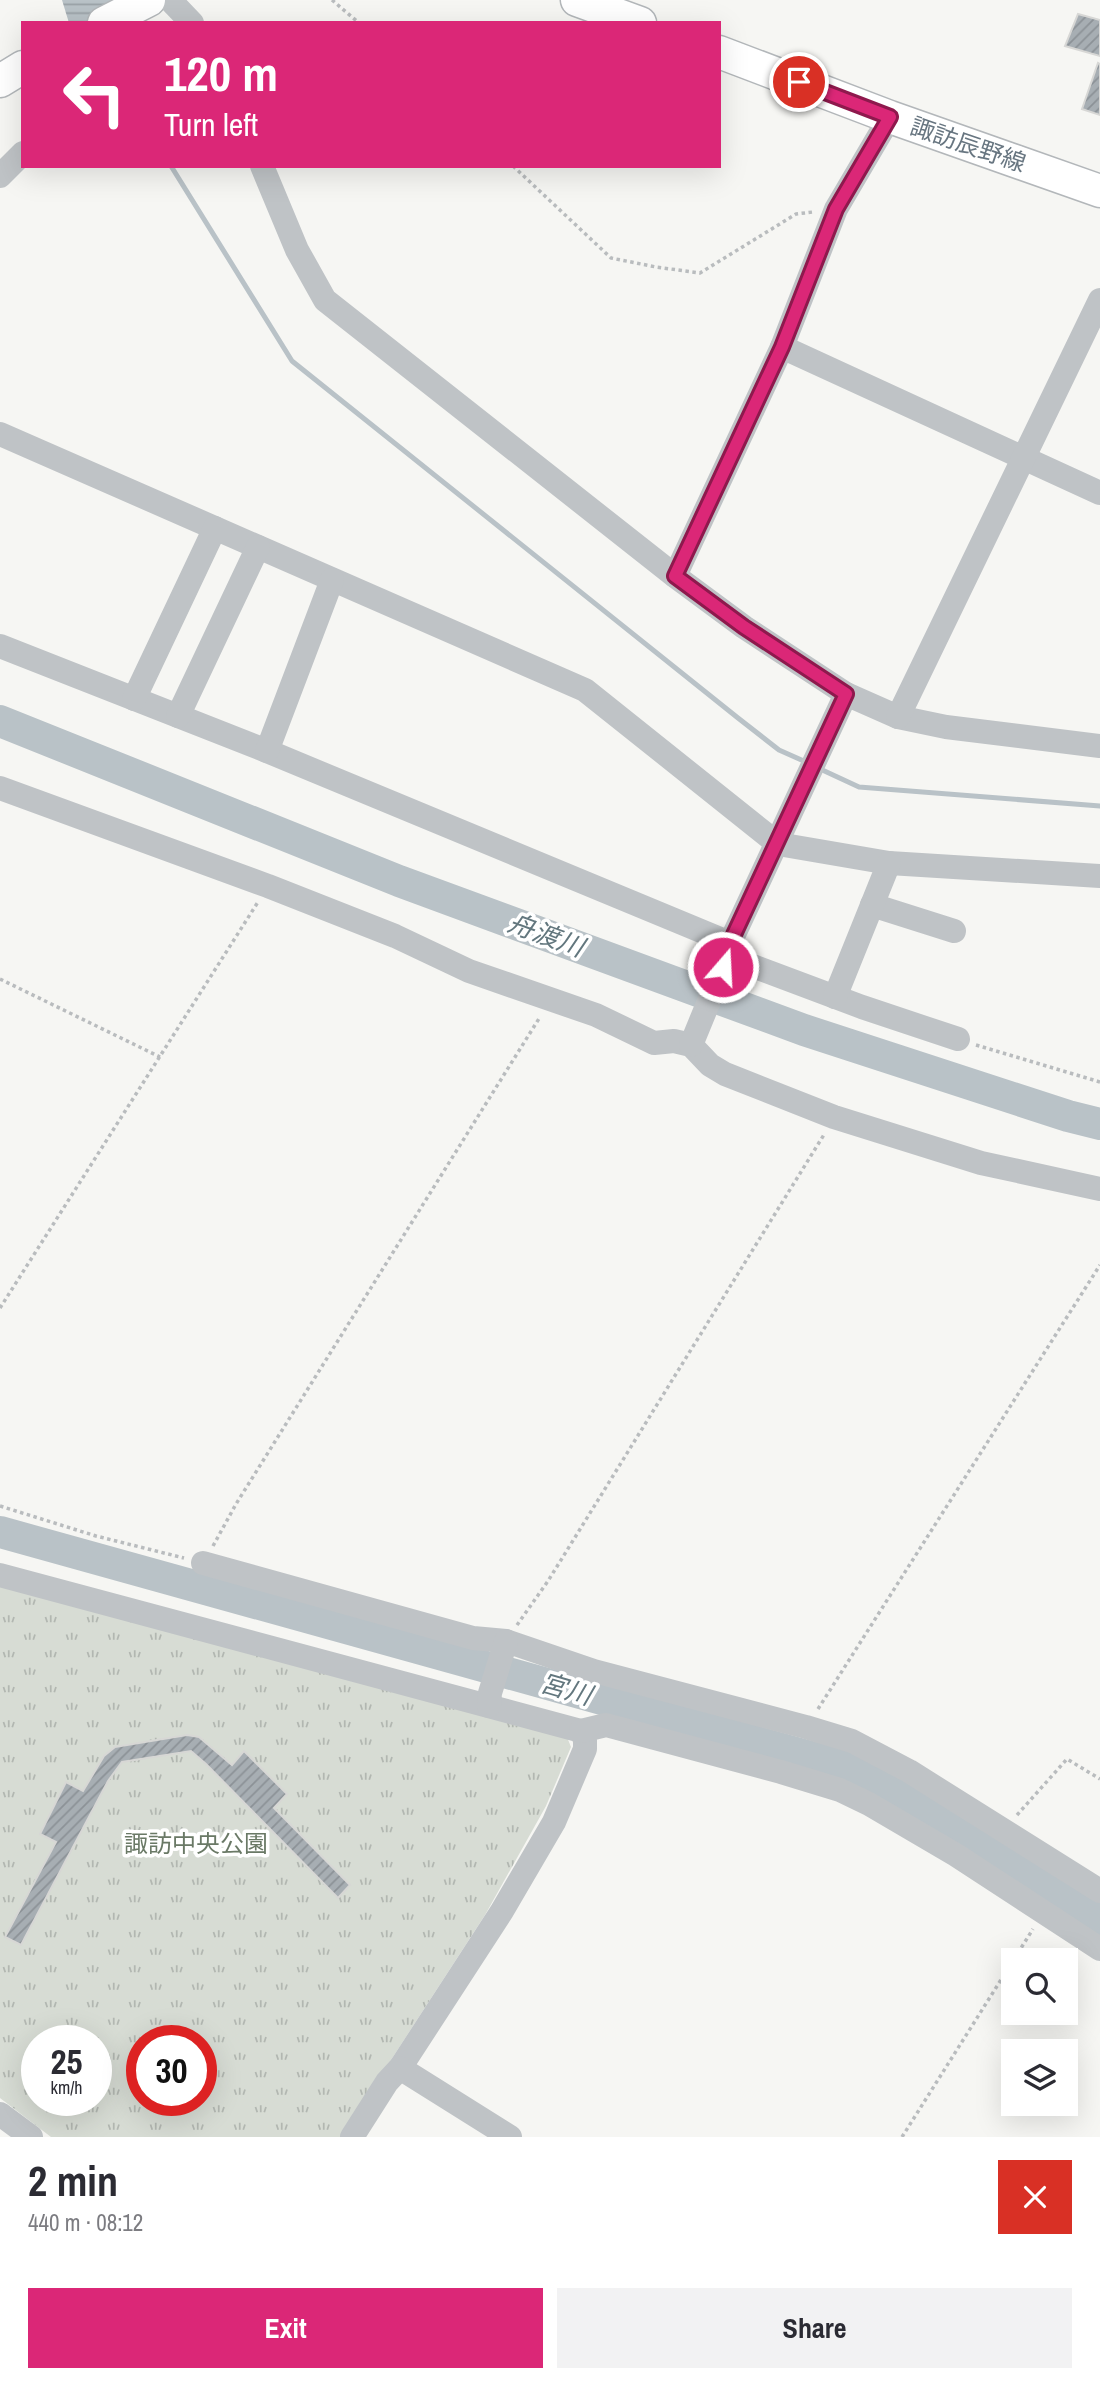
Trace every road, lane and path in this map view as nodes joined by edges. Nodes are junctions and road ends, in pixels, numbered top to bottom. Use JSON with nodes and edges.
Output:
{"nodes":[{"id":1,"x":170,"y":0,"type":"edge"},
{"id":2,"x":332,"y":0,"type":"edge"},
{"id":3,"x":577,"y":0,"type":"edge"},
{"id":4,"x":190,"y":21,"type":"edge"},
{"id":5,"x":357,"y":21,"type":"edge"},
{"id":6,"x":635,"y":21,"type":"edge"},
{"id":7,"x":721,"y":53,"type":"edge"},
{"id":8,"x":21,"y":68,"type":"edge"},
{"id":9,"x":0,"y":80,"type":"edge"},
{"id":10,"x":890,"y":117,"type":"junction"},
{"id":11,"x":21,"y":155,"type":"edge"},
{"id":12,"x":263,"y":168,"type":"edge"},
{"id":13,"x":515,"y":168,"type":"edge"},
{"id":14,"x":0,"y":176,"type":"edge"},
{"id":15,"x":1100,"y":191,"type":"edge"},
{"id":16,"x":836,"y":209,"type":"junction"},
{"id":17,"x":1100,"y":300,"type":"edge"},
{"id":18,"x":782,"y":347,"type":"junction"},
{"id":19,"x":0,"y":434,"type":"edge"},
{"id":20,"x":1024,"y":459,"type":"junction"},
{"id":21,"x":1100,"y":493,"type":"edge"},
{"id":22,"x":215,"y":528,"type":"junction"},
{"id":23,"x":258,"y":547,"type":"junction"},
{"id":24,"x":675,"y":576,"type":"junction"},
{"id":25,"x":332,"y":580,"type":"junction"},
{"id":26,"x":0,"y":646,"type":"edge"},
{"id":27,"x":846,"y":694,"type":"junction"},
{"id":28,"x":134,"y":699,"type":"junction"},
{"id":29,"x":178,"y":716,"type":"junction"},
{"id":30,"x":898,"y":717,"type":"junction"},
{"id":31,"x":1100,"y":746,"type":"edge"},
{"id":32,"x":267,"y":751,"type":"junction"},
{"id":33,"x":0,"y":788,"type":"edge"},
{"id":34,"x":778,"y":844,"type":"junction"},
{"id":35,"x":889,"y":863,"type":"junction"},
{"id":36,"x":1100,"y":876,"type":"edge"},
{"id":37,"x":268,"y":886,"type":"junction"},
{"id":38,"x":872,"y":905,"type":"junction"},
{"id":39,"x":954,"y":931,"type":"dead end"},
{"id":40,"x":727,"y":956,"type":"junction"},
{"id":41,"x":0,"y":979,"type":"edge"},
{"id":42,"x":835,"y":997,"type":"junction"},
{"id":43,"x":551,"y":1000,"type":"junction"},
{"id":44,"x":958,"y":1039,"type":"joint"},
{"id":45,"x":693,"y":1040,"type":"junction"},
{"id":46,"x":160,"y":1057,"type":"junction"},
{"id":47,"x":1100,"y":1082,"type":"edge"},
{"id":48,"x":834,"y":1117,"type":"junction"},
{"id":49,"x":1100,"y":1189,"type":"edge"},
{"id":50,"x":1100,"y":1265,"type":"edge"},
{"id":51,"x":0,"y":1308,"type":"edge"},
{"id":52,"x":0,"y":1506,"type":"edge"},
{"id":53,"x":203,"y":1563,"type":"junction"},
{"id":54,"x":0,"y":1575,"type":"edge"},
{"id":55,"x":504,"y":1644,"type":"junction"},
{"id":56,"x":489,"y":1700,"type":"junction"},
{"id":57,"x":806,"y":1727,"type":"junction"},
{"id":58,"x":581,"y":1731,"type":"junction"},
{"id":59,"x":1100,"y":1779,"type":"edge"},
{"id":60,"x":1004,"y":1829,"type":"junction"},
{"id":61,"x":1100,"y":1891,"type":"edge"},
{"id":62,"x":1043,"y":1913,"type":"junction"},
{"id":63,"x":1100,"y":1949,"type":"edge"},
{"id":64,"x":400,"y":2068,"type":"junction"},
{"id":65,"x":0,"y":2114,"type":"edge"},
{"id":66,"x":31,"y":2137,"type":"edge"},
{"id":67,"x":352,"y":2137,"type":"edge"},
{"id":68,"x":510,"y":2137,"type":"edge"},
{"id":69,"x":902,"y":2137,"type":"edge"}],
"edges":[{"from":1,"to":4,"type":"street"},
{"from":2,"to":5,"type":"path"},
{"from":3,"to":6,"type":"main road"},
{"from":7,"to":10,"type":"main road","name":"諏訪辰野線"},
{"from":8,"to":9,"type":"main road"},
{"from":10,"to":15,"type":"main road","name":"諏訪辰野線"},
{"from":10,"to":16,"type":"street"},
{"from":11,"to":14,"type":"street"},
{"from":12,"to":24,"type":"street"},
{"from":13,"to":16,"type":"path"},
{"from":16,"to":18,"type":"street"},
{"from":17,"to":20,"type":"street"},
{"from":18,"to":20,"type":"street"},
{"from":18,"to":24,"type":"street"},
{"from":19,"to":22,"type":"street"},
{"from":20,"to":21,"type":"street"},
{"from":20,"to":30,"type":"street"},
{"from":22,"to":23,"type":"street"},
{"from":22,"to":28,"type":"street"},
{"from":23,"to":25,"type":"street"},
{"from":23,"to":29,"type":"street"},
{"from":24,"to":27,"type":"street"},
{"from":25,"to":32,"type":"street"},
{"from":25,"to":34,"type":"street"},
{"from":26,"to":28,"type":"street"},
{"from":27,"to":30,"type":"street"},
{"from":27,"to":34,"type":"street"},
{"from":28,"to":29,"type":"street"},
{"from":29,"to":32,"type":"street"},
{"from":30,"to":31,"type":"street"},
{"from":32,"to":40,"type":"street"},
{"from":33,"to":37,"type":"street"},
{"from":34,"to":35,"type":"street"},
{"from":34,"to":40,"type":"street"},
{"from":35,"to":36,"type":"street"},
{"from":35,"to":38,"type":"street"},
{"from":37,"to":43,"type":"street"},
{"from":37,"to":46,"type":"path"},
{"from":38,"to":39,"type":"street"},
{"from":38,"to":42,"type":"street"},
{"from":40,"to":42,"type":"street"},
{"from":40,"to":45,"type":"street"},
{"from":41,"to":46,"type":"path"},
{"from":42,"to":44,"type":"street"},
{"from":43,"to":45,"type":"street"},
{"from":43,"to":53,"type":"path"},
{"from":44,"to":47,"type":"path"},
{"from":45,"to":48,"type":"street"},
{"from":46,"to":51,"type":"path"},
{"from":48,"to":49,"type":"street"},
{"from":48,"to":55,"type":"path"},
{"from":50,"to":57,"type":"path"},
{"from":52,"to":53,"type":"path"},
{"from":53,"to":55,"type":"street"},
{"from":54,"to":56,"type":"street"},
{"from":55,"to":56,"type":"street"},
{"from":55,"to":57,"type":"street"},
{"from":56,"to":58,"type":"street"},
{"from":57,"to":60,"type":"street"},
{"from":58,"to":62,"type":"street"},
{"from":58,"to":64,"type":"street"},
{"from":59,"to":60,"type":"path"},
{"from":60,"to":61,"type":"street"},
{"from":62,"to":63,"type":"street"},
{"from":62,"to":69,"type":"path"},
{"from":64,"to":67,"type":"street"},
{"from":64,"to":68,"type":"street"},
{"from":65,"to":66,"type":"street"}]}
